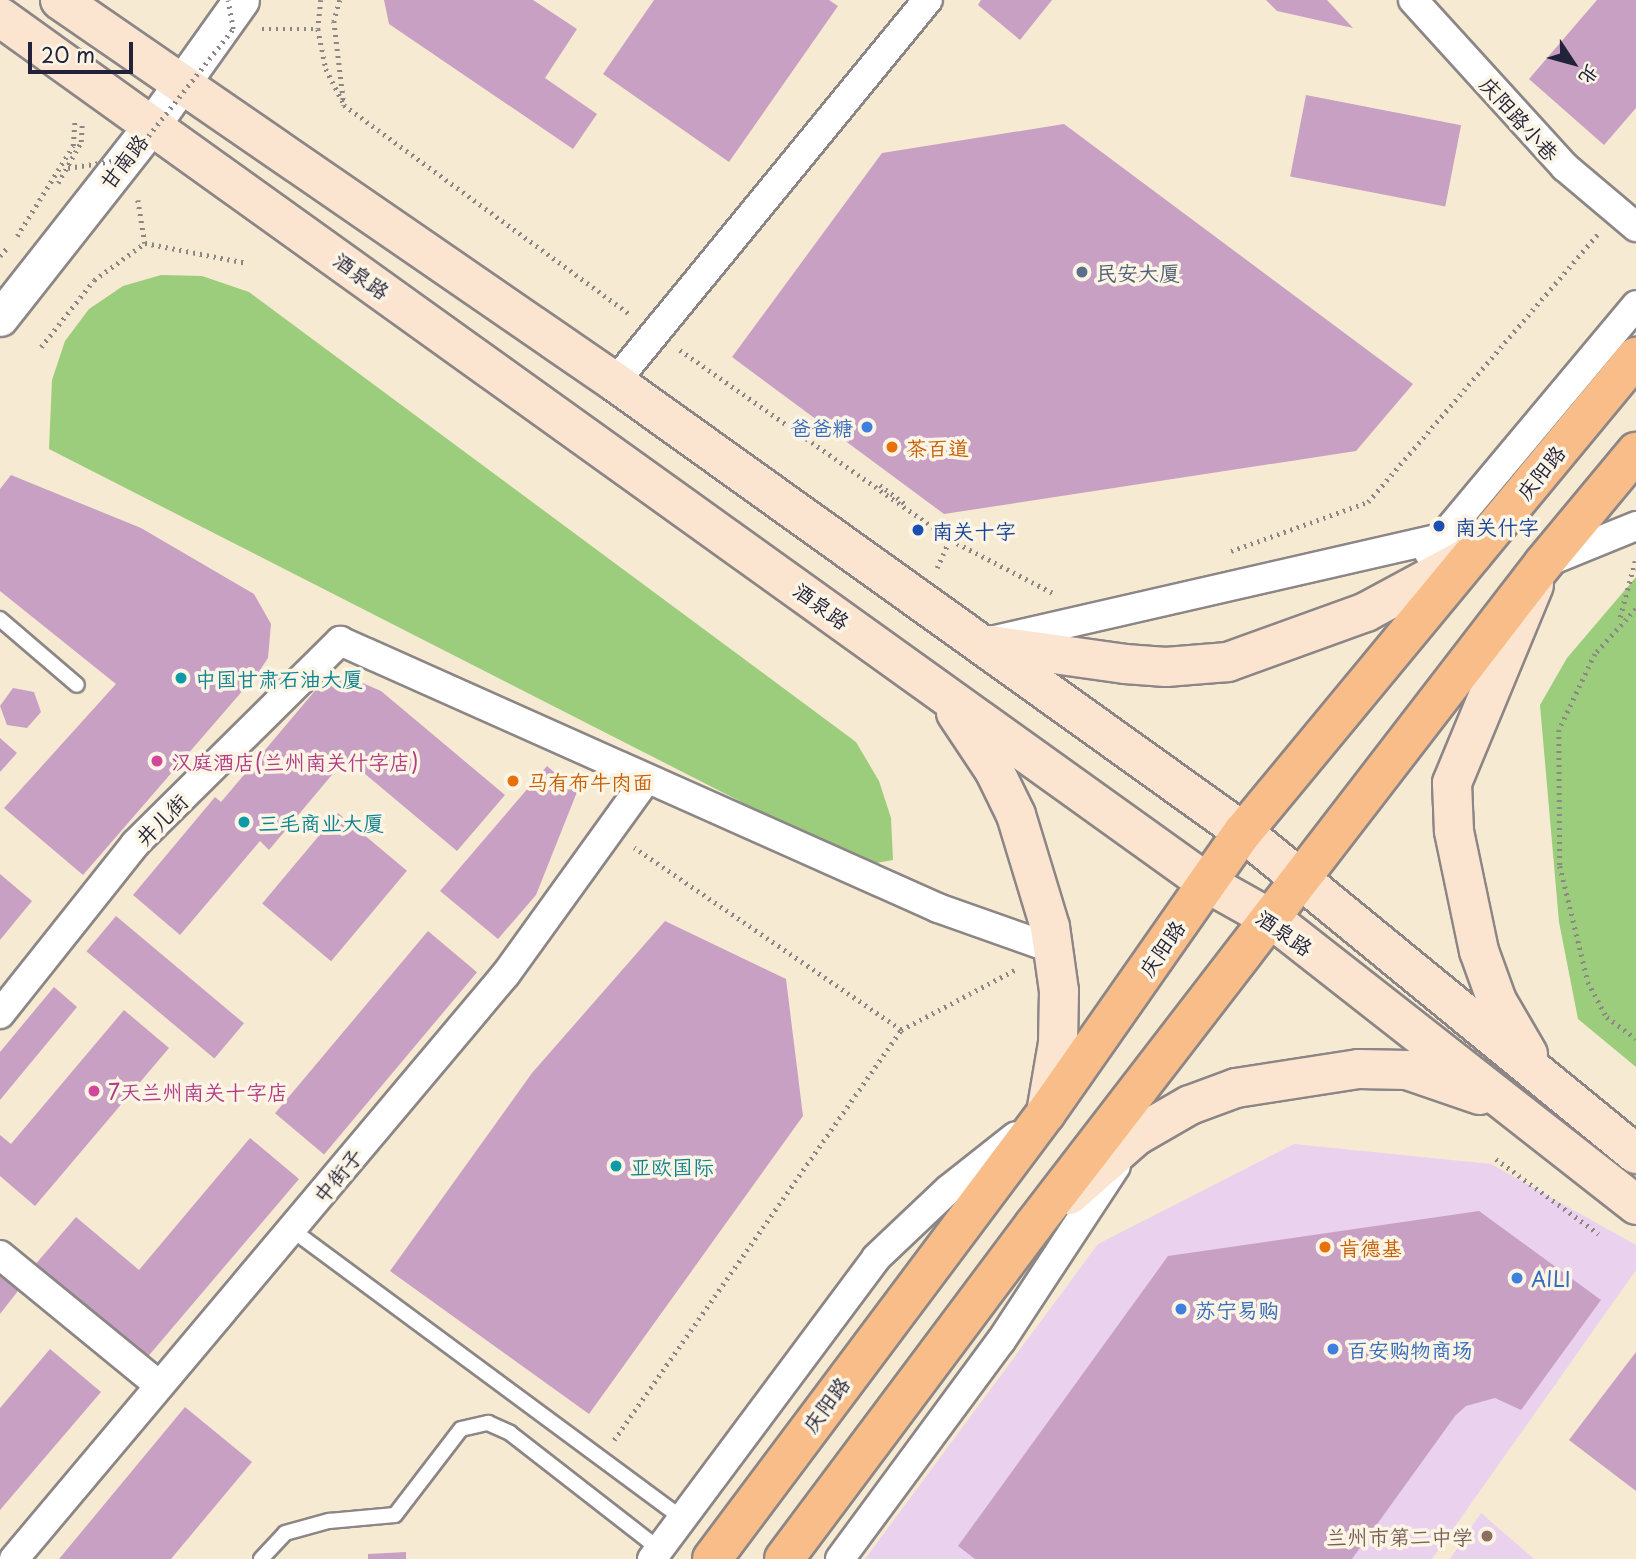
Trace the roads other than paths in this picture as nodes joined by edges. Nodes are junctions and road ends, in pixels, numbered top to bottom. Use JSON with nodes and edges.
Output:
{"nodes":[{"id":1,"x":60,"y":0,"type":"edge"},
{"id":2,"x":929,"y":0,"type":"edge"},
{"id":3,"x":1413,"y":0,"type":"edge"},
{"id":4,"x":0,"y":17,"type":"edge"},
{"id":5,"x":244,"y":22,"type":"edge"},
{"id":6,"x":181,"y":86,"type":"junction"},
{"id":7,"x":152,"y":125,"type":"junction"},
{"id":8,"x":1627,"y":220,"type":"edge"},
{"id":9,"x":1636,"y":305,"type":"edge"},
{"id":10,"x":0,"y":318,"type":"edge"},
{"id":11,"x":1636,"y":357,"type":"edge"},
{"id":12,"x":615,"y":382,"type":"junction"},
{"id":13,"x":1636,"y":452,"type":"edge"},
{"id":14,"x":1636,"y":526,"type":"edge"},
{"id":15,"x":1439,"y":538,"type":"junction"},
{"id":16,"x":1474,"y":554,"type":"junction"},
{"id":17,"x":1543,"y":564,"type":"junction"},
{"id":18,"x":1399,"y":594,"type":"junction"},
{"id":19,"x":0,"y":619,"type":"edge"},
{"id":20,"x":980,"y":643,"type":"junction"},
{"id":21,"x":77,"y":685,"type":"dead end"},
{"id":22,"x":938,"y":688,"type":"junction"},
{"id":23,"x":646,"y":780,"type":"junction"},
{"id":24,"x":1243,"y":832,"type":"junction"},
{"id":25,"x":1302,"y":877,"type":"junction"},
{"id":26,"x":1207,"y":883,"type":"junction"},
{"id":27,"x":1273,"y":920,"type":"junction"},
{"id":28,"x":1054,"y":949,"type":"junction"},
{"id":29,"x":0,"y":1014,"type":"edge"},
{"id":30,"x":1554,"y":1089,"type":"junction"},
{"id":31,"x":1046,"y":1113,"type":"junction"},
{"id":32,"x":1531,"y":1121,"type":"junction"},
{"id":33,"x":1136,"y":1136,"type":"junction"},
{"id":34,"x":1636,"y":1154,"type":"edge"},
{"id":35,"x":1636,"y":1205,"type":"edge"},
{"id":36,"x":1033,"y":1226,"type":"junction"},
{"id":37,"x":291,"y":1229,"type":"junction"},
{"id":38,"x":0,"y":1255,"type":"edge"},
{"id":39,"x":159,"y":1385,"type":"junction"},
{"id":40,"x":682,"y":1518,"type":"junction"},
{"id":41,"x":655,"y":1554,"type":"edge"},
{"id":42,"x":14,"y":1559,"type":"edge"},
{"id":43,"x":261,"y":1559,"type":"edge"},
{"id":44,"x":712,"y":1559,"type":"edge"},
{"id":45,"x":784,"y":1559,"type":"edge"},
{"id":46,"x":840,"y":1559,"type":"edge"}],
"edges":[{"from":1,"to":6,"type":"main road"},
{"from":2,"to":12,"type":"street"},
{"from":3,"to":8,"type":"street","name":"庆阳路小巷"},
{"from":4,"to":7,"type":"main road","name":"酒泉路"},
{"from":5,"to":6,"type":"street","name":"甘南路"},
{"from":6,"to":7,"type":"street","name":"甘南路"},
{"from":6,"to":12,"type":"main road"},
{"from":7,"to":10,"type":"street","name":"甘南路"},
{"from":7,"to":22,"type":"main road","name":"酒泉路"},
{"from":9,"to":15,"type":"street"},
{"from":11,"to":16,"type":"main road","name":"庆阳路"},
{"from":12,"to":20,"type":"main road"},
{"from":13,"to":17,"type":"main road"},
{"from":14,"to":17,"type":"street"},
{"from":15,"to":18,"type":"street"},
{"from":15,"to":20,"type":"street"},
{"from":16,"to":18,"type":"main road"},
{"from":16,"to":24,"type":"main road","name":"庆阳路"},
{"from":17,"to":25,"type":"main road"},
{"from":17,"to":30,"type":"main road"},
{"from":18,"to":20,"type":"main road"},
{"from":19,"to":21,"type":"lane"},
{"from":20,"to":24,"type":"main road"},
{"from":22,"to":26,"type":"main road","name":"酒泉路"},
{"from":22,"to":28,"type":"main road"},
{"from":23,"to":28,"type":"street"},
{"from":23,"to":29,"type":"street","name":"井儿街"},
{"from":23,"to":37,"type":"street","name":"中街子"},
{"from":24,"to":25,"type":"main road"},
{"from":24,"to":26,"type":"main road","name":"庆阳路"},
{"from":25,"to":27,"type":"main road"},
{"from":25,"to":30,"type":"main road"},
{"from":26,"to":27,"type":"main road","name":"酒泉路"},
{"from":26,"to":31,"type":"main road","name":"庆阳路"},
{"from":27,"to":32,"type":"main road","name":"酒泉路"},
{"from":27,"to":36,"type":"main road"},
{"from":28,"to":31,"type":"main road"},
{"from":30,"to":34,"type":"main road"},
{"from":31,"to":40,"type":"street"},
{"from":31,"to":44,"type":"main road","name":"庆阳路"},
{"from":32,"to":33,"type":"main road"},
{"from":32,"to":35,"type":"main road","name":"酒泉路"},
{"from":33,"to":36,"type":"main road"},
{"from":33,"to":46,"type":"street"},
{"from":36,"to":45,"type":"main road"},
{"from":37,"to":39,"type":"street","name":"中街子"},
{"from":37,"to":40,"type":"lane"},
{"from":38,"to":39,"type":"street"},
{"from":39,"to":42,"type":"street","name":"中街子"},
{"from":40,"to":41,"type":"street"},
{"from":41,"to":43,"type":"lane"}]}
